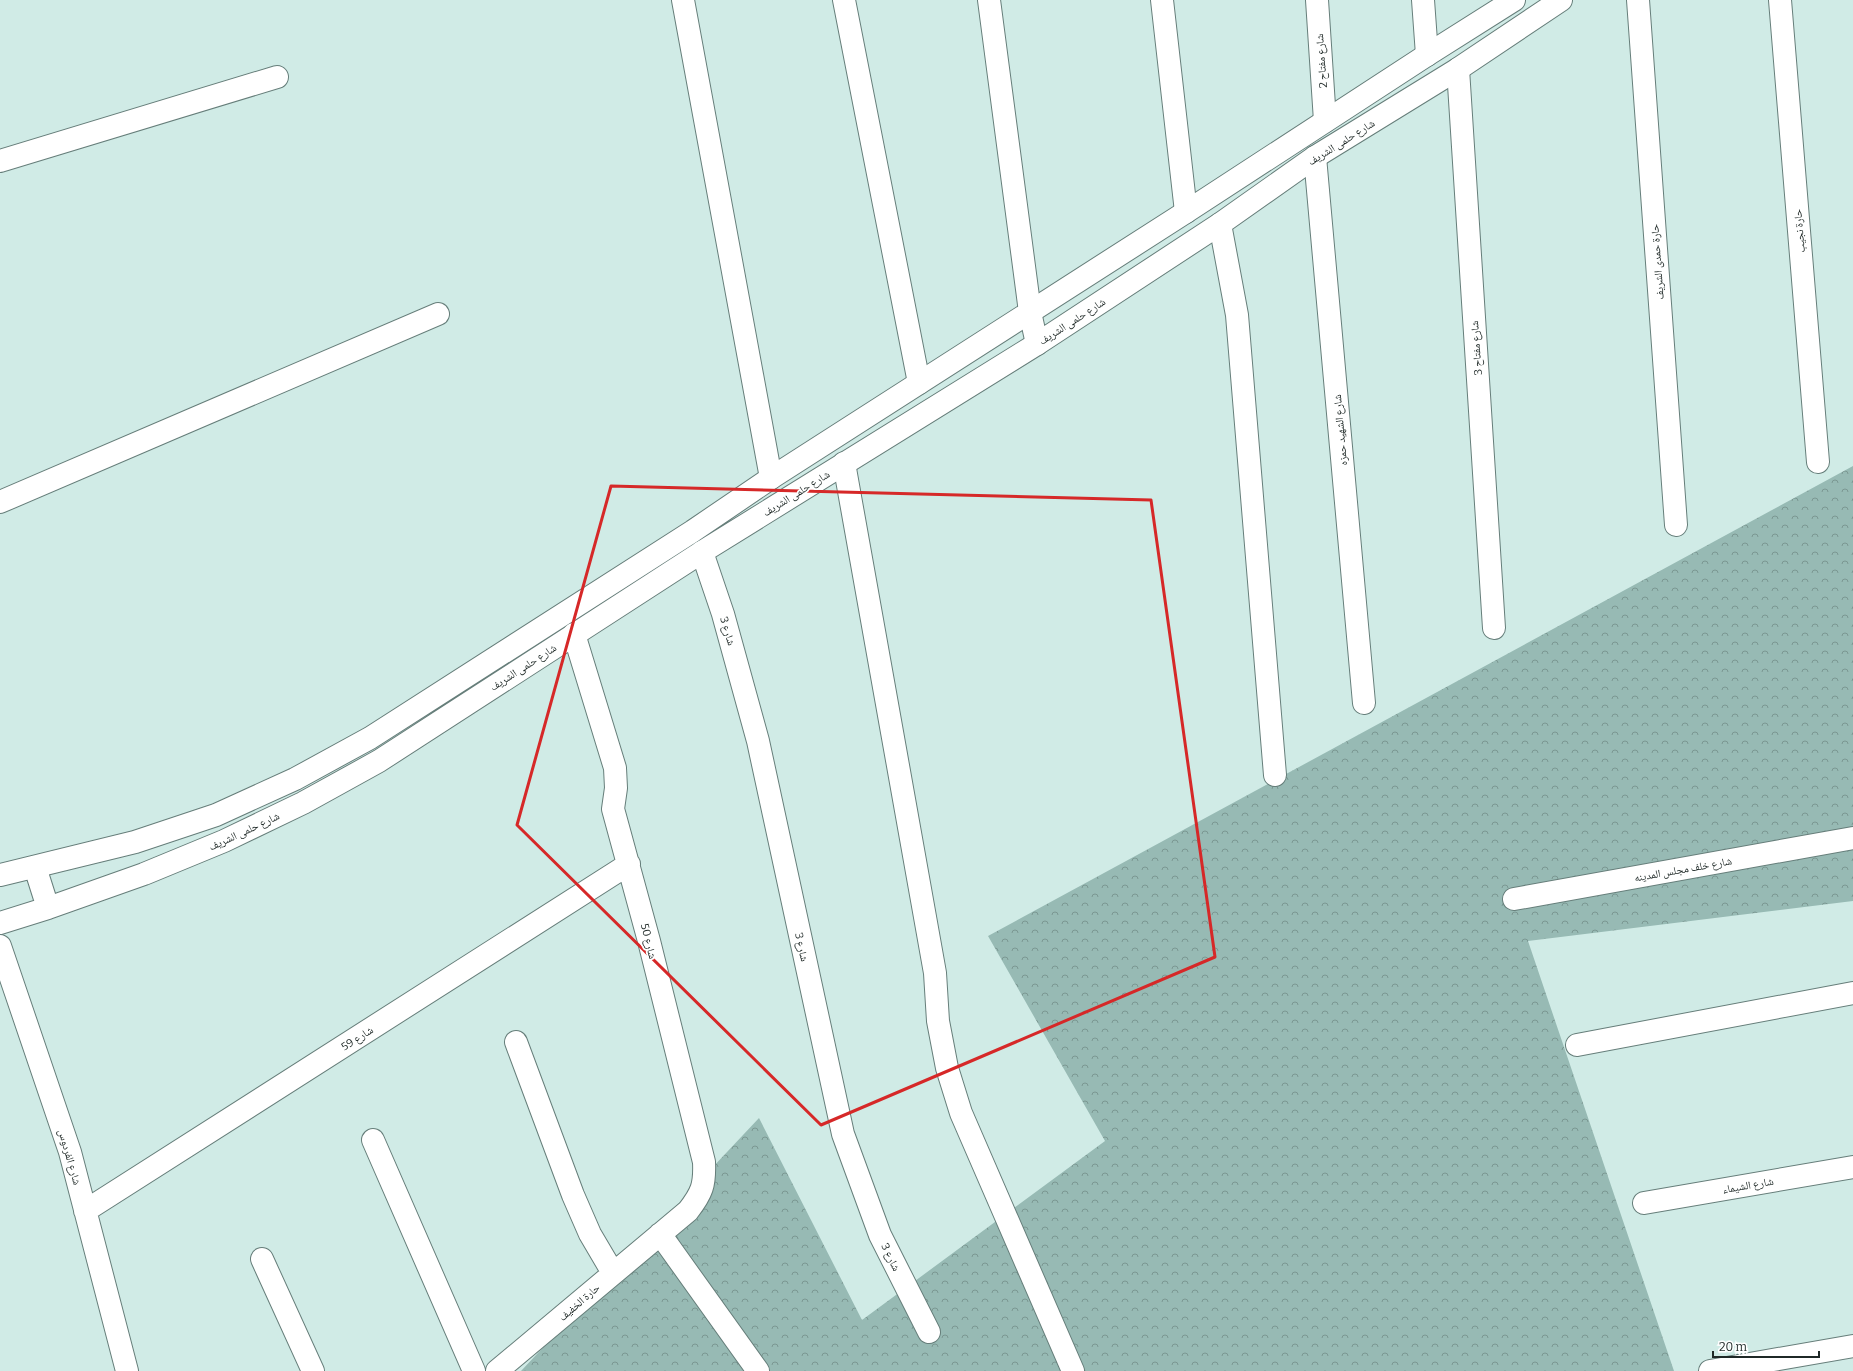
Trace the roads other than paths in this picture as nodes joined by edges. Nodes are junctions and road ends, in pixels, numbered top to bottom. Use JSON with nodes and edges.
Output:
{"nodes":[{"id":1,"x":683,"y":0,"type":"edge"},
{"id":2,"x":844,"y":0,"type":"edge"},
{"id":3,"x":989,"y":0,"type":"edge"},
{"id":4,"x":1162,"y":0,"type":"edge"},
{"id":5,"x":1317,"y":0,"type":"edge"},
{"id":6,"x":1424,"y":0,"type":"edge"},
{"id":7,"x":1514,"y":0,"type":"edge"},
{"id":8,"x":1561,"y":0,"type":"edge"},
{"id":9,"x":1638,"y":0,"type":"edge"},
{"id":10,"x":1780,"y":0,"type":"edge"},
{"id":11,"x":1427,"y":54,"type":"junction"},
{"id":12,"x":1458,"y":69,"type":"junction"},
{"id":13,"x":277,"y":77,"type":"dead end"},
{"id":14,"x":1325,"y":121,"type":"junction"},
{"id":15,"x":1315,"y":157,"type":"junction"},
{"id":16,"x":0,"y":161,"type":"edge"},
{"id":17,"x":1186,"y":212,"type":"junction"},
{"id":18,"x":1220,"y":224,"type":"junction"},
{"id":19,"x":1030,"y":312,"type":"junction"},
{"id":20,"x":438,"y":314,"type":"dead end"},
{"id":21,"x":1037,"y":344,"type":"junction"},
{"id":22,"x":919,"y":383,"type":"junction"},
{"id":23,"x":1818,"y":462,"type":"dead end"},
{"id":24,"x":844,"y":463,"type":"junction"},
{"id":25,"x":770,"y":478,"type":"junction"},
{"id":26,"x":0,"y":502,"type":"edge"},
{"id":27,"x":1676,"y":525,"type":"dead end"},
{"id":28,"x":702,"y":552,"type":"junction"},
{"id":29,"x":1494,"y":628,"type":"dead end"},
{"id":30,"x":574,"y":634,"type":"junction"},
{"id":31,"x":1364,"y":703,"type":"dead end"},
{"id":32,"x":1275,"y":775,"type":"dead end"},
{"id":33,"x":1853,"y":838,"type":"edge"},
{"id":34,"x":629,"y":864,"type":"junction"},
{"id":35,"x":35,"y":867,"type":"junction"},
{"id":36,"x":0,"y":875,"type":"edge"},
{"id":37,"x":1514,"y":899,"type":"dead end"},
{"id":38,"x":48,"y":908,"type":"junction"},
{"id":39,"x":0,"y":923,"type":"edge"},
{"id":40,"x":0,"y":946,"type":"edge"},
{"id":41,"x":1853,"y":992,"type":"edge"},
{"id":42,"x":516,"y":1042,"type":"dead end"},
{"id":43,"x":1578,"y":1045,"type":"dead end"},
{"id":44,"x":373,"y":1140,"type":"dead end"},
{"id":45,"x":1853,"y":1167,"type":"edge"},
{"id":46,"x":1644,"y":1203,"type":"dead end"},
{"id":47,"x":85,"y":1211,"type":"junction"},
{"id":48,"x":660,"y":1234,"type":"junction"},
{"id":49,"x":262,"y":1259,"type":"dead end"},
{"id":50,"x":613,"y":1273,"type":"junction"},
{"id":51,"x":929,"y":1332,"type":"dead end"},
{"id":52,"x":1853,"y":1346,"type":"edge"},
{"id":53,"x":507,"y":1368,"type":"edge"},
{"id":54,"x":127,"y":1371,"type":"edge"},
{"id":55,"x":313,"y":1371,"type":"edge"},
{"id":56,"x":474,"y":1371,"type":"edge"},
{"id":57,"x":758,"y":1371,"type":"edge"},
{"id":58,"x":1073,"y":1371,"type":"edge"},
{"id":59,"x":1710,"y":1371,"type":"edge"}],
"edges":[{"from":1,"to":25,"type":"street"},
{"from":2,"to":22,"type":"street"},
{"from":3,"to":19,"type":"street"},
{"from":4,"to":17,"type":"street"},
{"from":5,"to":14,"type":"street","name":"شارع مفتاح 2"},
{"from":6,"to":11,"type":"street"},
{"from":7,"to":11,"type":"street","name":"شارع حلمى الشريف"},
{"from":8,"to":12,"type":"street","name":"شارع حلمى الشريف"},
{"from":9,"to":27,"type":"street","name":"حارة حمدى الشريف"},
{"from":10,"to":23,"type":"street","name":"حارة نجيب"},
{"from":11,"to":14,"type":"street","name":"شارع حلمى الشريف"},
{"from":12,"to":15,"type":"street","name":"شارع حلمى الشريف"},
{"from":12,"to":29,"type":"street","name":"شارع مفتاح 3"},
{"from":13,"to":16,"type":"street"},
{"from":14,"to":17,"type":"street","name":"شارع حلمى الشريف"},
{"from":15,"to":18,"type":"street","name":"شارع حلمى الشريف"},
{"from":15,"to":31,"type":"street","name":"شارع الشهيد حمزه"},
{"from":17,"to":19,"type":"street","name":"شارع حلمى الشريف"},
{"from":18,"to":21,"type":"street","name":"شارع حلمى الشريف"},
{"from":18,"to":32,"type":"street"},
{"from":19,"to":21,"type":"street"},
{"from":19,"to":22,"type":"street","name":"شارع حلمى الشريف"},
{"from":20,"to":26,"type":"street"},
{"from":21,"to":24,"type":"street","name":"شارع حلمى الشريف"},
{"from":22,"to":25,"type":"street","name":"شارع حلمى الشريف"},
{"from":24,"to":28,"type":"street","name":"شارع حلمى الشريف"},
{"from":24,"to":58,"type":"street"},
{"from":25,"to":35,"type":"street","name":"شارع حلمى الشريف"},
{"from":28,"to":30,"type":"street","name":"شارع حلمى الشريف"},
{"from":28,"to":51,"type":"street","name":"شارع 3"},
{"from":30,"to":34,"type":"street","name":"شارع 50"},
{"from":30,"to":38,"type":"street","name":"شارع حلمى الشريف"},
{"from":33,"to":37,"type":"street","name":"شارع خلف مجلس المدينه"},
{"from":34,"to":47,"type":"street","name":"شارع 59"},
{"from":34,"to":48,"type":"street","name":"شارع 50"},
{"from":35,"to":36,"type":"street","name":"شارع حلمى الشريف"},
{"from":35,"to":38,"type":"street"},
{"from":38,"to":39,"type":"street","name":"شارع حلمى الشريف"},
{"from":40,"to":47,"type":"street","name":"شارع الفردوس"},
{"from":41,"to":43,"type":"street"},
{"from":42,"to":50,"type":"street"},
{"from":44,"to":56,"type":"street"},
{"from":45,"to":46,"type":"street","name":"شارع الشيماء"},
{"from":47,"to":54,"type":"street","name":"شارع الفردوس"},
{"from":48,"to":50,"type":"street","name":"حارة الخفيف"},
{"from":48,"to":57,"type":"street"},
{"from":49,"to":55,"type":"street"},
{"from":50,"to":53,"type":"street","name":"حارة الخفيف"},
{"from":52,"to":59,"type":"street"}]}
